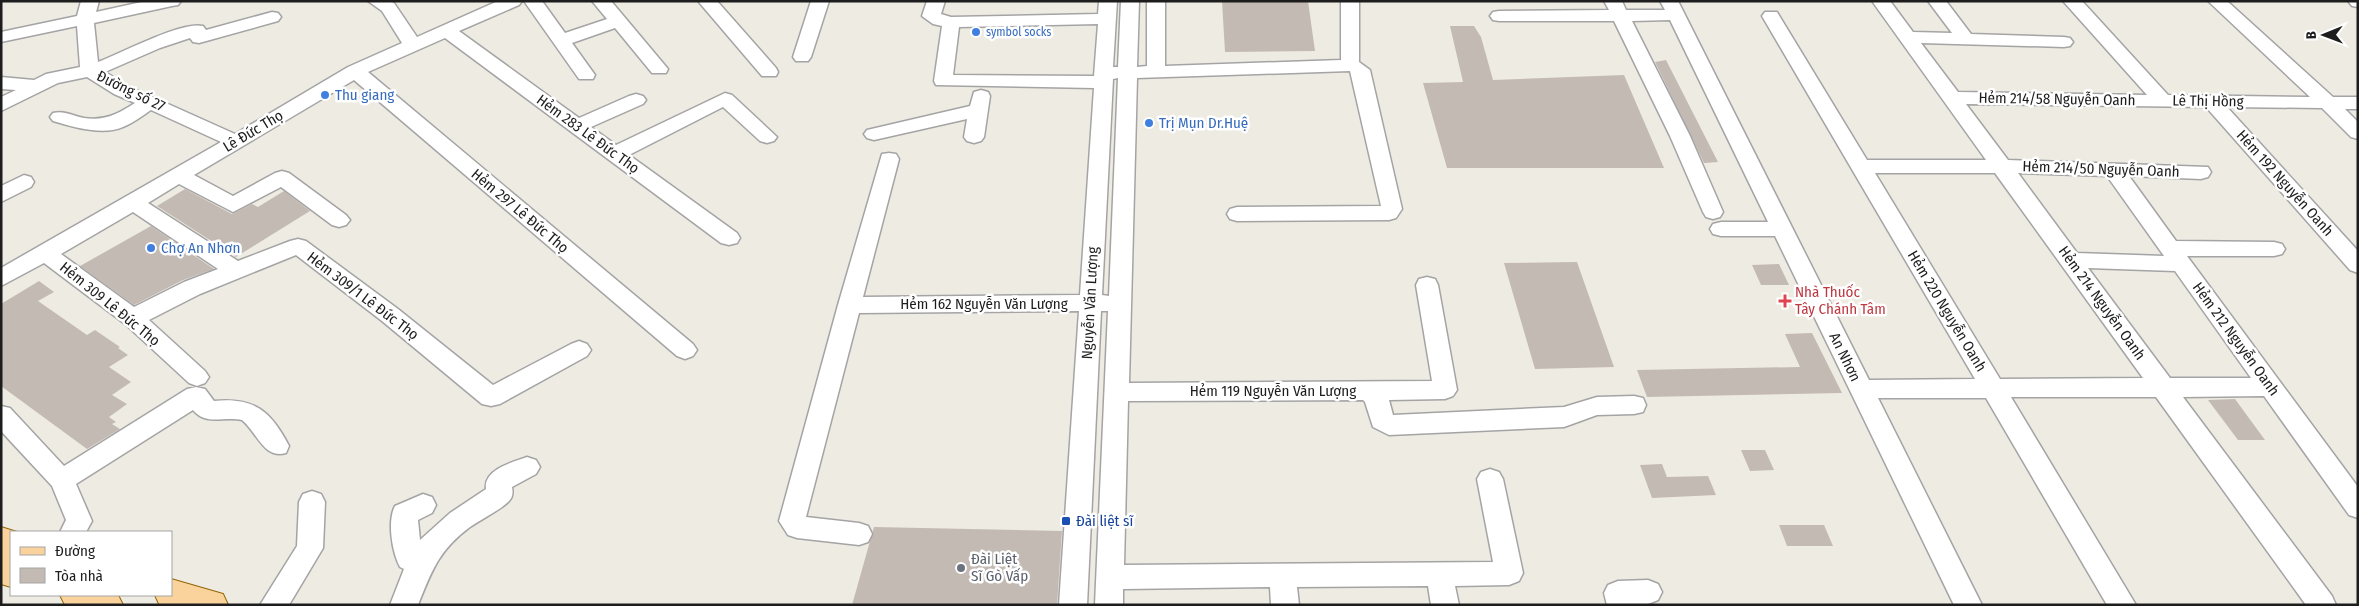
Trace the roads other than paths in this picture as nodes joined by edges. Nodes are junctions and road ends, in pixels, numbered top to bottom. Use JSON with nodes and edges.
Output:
{"nodes":[{"id":1,"x":172,"y":1,"type":"edge"},
{"id":2,"x":377,"y":1,"type":"edge"},
{"id":3,"x":533,"y":1,"type":"edge"},
{"id":4,"x":601,"y":1,"type":"edge"},
{"id":5,"x":707,"y":1,"type":"edge"},
{"id":6,"x":820,"y":1,"type":"edge"},
{"id":7,"x":936,"y":1,"type":"edge"},
{"id":8,"x":1130,"y":1,"type":"edge"},
{"id":9,"x":1156,"y":1,"type":"edge"},
{"id":10,"x":1350,"y":1,"type":"edge"},
{"id":11,"x":1881,"y":1,"type":"edge"},
{"id":12,"x":1937,"y":1,"type":"edge"},
{"id":13,"x":2072,"y":1,"type":"edge"},
{"id":14,"x":2217,"y":1,"type":"edge"},
{"id":15,"x":507,"y":2,"type":"edge"},
{"id":16,"x":1617,"y":8,"type":"edge"},
{"id":17,"x":1673,"y":8,"type":"edge"},
{"id":18,"x":88,"y":10,"type":"edge"},
{"id":19,"x":1107,"y":10,"type":"edge"},
{"id":20,"x":1499,"y":16,"type":"dead end"},
{"id":21,"x":1772,"y":16,"type":"dead end"},
{"id":22,"x":272,"y":17,"type":"dead end"},
{"id":23,"x":618,"y":21,"type":"junction"},
{"id":24,"x":951,"y":22,"type":"junction"},
{"id":25,"x":446,"y":30,"type":"junction"},
{"id":26,"x":1,"y":36,"type":"edge"},
{"id":27,"x":1907,"y":37,"type":"junction"},
{"id":28,"x":1965,"y":38,"type":"junction"},
{"id":29,"x":562,"y":42,"type":"junction"},
{"id":30,"x":2064,"y":42,"type":"dead end"},
{"id":31,"x":412,"y":44,"type":"junction"},
{"id":32,"x":802,"y":57,"type":"dead end"},
{"id":33,"x":1350,"y":65,"type":"junction"},
{"id":34,"x":658,"y":69,"type":"dead end"},
{"id":35,"x":90,"y":71,"type":"junction"},
{"id":36,"x":355,"y":71,"type":"junction"},
{"id":37,"x":769,"y":72,"type":"dead end"},
{"id":38,"x":1128,"y":72,"type":"junction"},
{"id":39,"x":1156,"y":72,"type":"junction"},
{"id":40,"x":586,"y":75,"type":"dead end"},
{"id":41,"x":1103,"y":78,"type":"junction"},
{"id":42,"x":984,"y":82,"type":"junction"},
{"id":43,"x":1,"y":83,"type":"edge"},
{"id":44,"x":36,"y":86,"type":"junction"},
{"id":45,"x":1952,"y":98,"type":"junction"},
{"id":46,"x":636,"y":100,"type":"dead end"},
{"id":47,"x":2163,"y":100,"type":"junction"},
{"id":48,"x":2212,"y":101,"type":"junction"},
{"id":49,"x":151,"y":102,"type":"junction"},
{"id":50,"x":2328,"y":103,"type":"junction"},
{"id":51,"x":2358,"y":104,"type":"edge"},
{"id":52,"x":1,"y":105,"type":"edge"},
{"id":53,"x":979,"y":110,"type":"junction"},
{"id":54,"x":60,"y":117,"type":"dead end"},
{"id":55,"x":577,"y":126,"type":"junction"},
{"id":56,"x":2358,"y":133,"type":"edge"},
{"id":57,"x":874,"y":134,"type":"dead end"},
{"id":58,"x":766,"y":137,"type":"dead end"},
{"id":59,"x":974,"y":137,"type":"dead end"},
{"id":60,"x":235,"y":141,"type":"junction"},
{"id":61,"x":614,"y":154,"type":"junction"},
{"id":62,"x":888,"y":159,"type":"dead end"},
{"id":63,"x":2002,"y":166,"type":"junction"},
{"id":64,"x":1861,"y":167,"type":"junction"},
{"id":65,"x":2114,"y":171,"type":"junction"},
{"id":66,"x":2201,"y":172,"type":"dead end"},
{"id":67,"x":180,"y":176,"type":"junction"},
{"id":68,"x":24,"y":182,"type":"dead end"},
{"id":69,"x":1,"y":195,"type":"edge"},
{"id":70,"x":134,"y":203,"type":"junction"},
{"id":71,"x":1237,"y":214,"type":"dead end"},
{"id":72,"x":339,"y":220,"type":"dead end"},
{"id":73,"x":1782,"y":228,"type":"junction"},
{"id":74,"x":729,"y":238,"type":"dead end"},
{"id":75,"x":2274,"y":249,"type":"dead end"},
{"id":76,"x":45,"y":253,"type":"junction"},
{"id":77,"x":2176,"y":256,"type":"junction"},
{"id":78,"x":2070,"y":260,"type":"junction"},
{"id":79,"x":2358,"y":265,"type":"edge"},
{"id":80,"x":236,"y":270,"type":"junction"},
{"id":81,"x":1,"y":278,"type":"edge"},
{"id":82,"x":1427,"y":285,"type":"dead end"},
{"id":83,"x":1090,"y":303,"type":"junction"},
{"id":84,"x":1119,"y":304,"type":"junction"},
{"id":85,"x":850,"y":305,"type":"junction"},
{"id":86,"x":133,"y":318,"type":"junction"},
{"id":87,"x":579,"y":350,"type":"dead end"},
{"id":88,"x":685,"y":350,"type":"dead end"},
{"id":89,"x":197,"y":377,"type":"dead end"},
{"id":90,"x":2162,"y":386,"type":"junction"},
{"id":91,"x":2270,"y":387,"type":"junction"},
{"id":92,"x":1992,"y":388,"type":"junction"},
{"id":93,"x":1861,"y":389,"type":"junction"},
{"id":94,"x":1367,"y":391,"type":"junction"},
{"id":95,"x":1116,"y":392,"type":"junction"},
{"id":96,"x":1634,"y":405,"type":"dead end"},
{"id":97,"x":1,"y":416,"type":"edge"},
{"id":98,"x":277,"y":446,"type":"dead end"},
{"id":99,"x":527,"y":467,"type":"dead end"},
{"id":100,"x":1490,"y":479,"type":"dead end"},
{"id":101,"x":62,"y":480,"type":"junction"},
{"id":102,"x":312,"y":502,"type":"dead end"},
{"id":103,"x":423,"y":505,"type":"dead end"},
{"id":104,"x":2358,"y":507,"type":"edge"},
{"id":105,"x":74,"y":531,"type":"edge"},
{"id":106,"x":859,"y":534,"type":"dead end"},
{"id":107,"x":422,"y":563,"type":"junction"},
{"id":108,"x":1439,"y":574,"type":"junction"},
{"id":109,"x":1282,"y":575,"type":"junction"},
{"id":110,"x":1110,"y":577,"type":"junction"},
{"id":111,"x":1648,"y":592,"type":"dead end"},
{"id":112,"x":172,"y":594,"type":"edge"},
{"id":113,"x":80,"y":596,"type":"edge"},
{"id":114,"x":106,"y":605,"type":"edge"},
{"id":115,"x":211,"y":605,"type":"edge"},
{"id":116,"x":274,"y":605,"type":"edge"},
{"id":117,"x":404,"y":605,"type":"edge"},
{"id":118,"x":1073,"y":605,"type":"edge"},
{"id":119,"x":1109,"y":605,"type":"edge"},
{"id":120,"x":1284,"y":605,"type":"edge"},
{"id":121,"x":1445,"y":605,"type":"edge"},
{"id":122,"x":1621,"y":605,"type":"edge"},
{"id":123,"x":1968,"y":605,"type":"edge"},
{"id":124,"x":2122,"y":605,"type":"edge"},
{"id":125,"x":2322,"y":605,"type":"edge"}],
"edges":[{"from":1,"to":18,"type":"street"},
{"from":2,"to":31,"type":"street"},
{"from":3,"to":29,"type":"street"},
{"from":4,"to":23,"type":"street"},
{"from":5,"to":37,"type":"street"},
{"from":6,"to":32,"type":"street"},
{"from":7,"to":24,"type":"street"},
{"from":8,"to":38,"type":"street","name":"Nguyễn Văn Lượng"},
{"from":9,"to":39,"type":"street"},
{"from":10,"to":33,"type":"street"},
{"from":11,"to":27,"type":"street","name":"Hẻm 214 Nguyễn Oanh"},
{"from":12,"to":28,"type":"street"},
{"from":13,"to":47,"type":"street","name":"Lê Thị Hồng"},
{"from":14,"to":50,"type":"street"},
{"from":15,"to":25,"type":"street","name":"Lê Đức Thọ"},
{"from":16,"to":17,"type":"street"},
{"from":16,"to":20,"type":"street"},
{"from":16,"to":73,"type":"street"},
{"from":17,"to":73,"type":"street","name":"An Nhơn"},
{"from":18,"to":26,"type":"street"},
{"from":18,"to":35,"type":"street","name":"Đường số 27"},
{"from":19,"to":24,"type":"street"},
{"from":19,"to":41,"type":"street","name":"Nguyễn Văn Lượng"},
{"from":21,"to":64,"type":"street","name":"Hẻm 220 Nguyễn Oanh"},
{"from":22,"to":35,"type":"street"},
{"from":23,"to":29,"type":"street"},
{"from":23,"to":34,"type":"street"},
{"from":24,"to":42,"type":"street"},
{"from":25,"to":31,"type":"street","name":"Lê Đức Thọ"},
{"from":25,"to":55,"type":"street","name":"Hẻm 283 Lê Đức Thọ"},
{"from":27,"to":28,"type":"street"},
{"from":27,"to":45,"type":"street","name":"Hẻm 214 Nguyễn Oanh"},
{"from":28,"to":30,"type":"street"},
{"from":29,"to":40,"type":"street"},
{"from":31,"to":36,"type":"street","name":"Lê Đức Thọ"},
{"from":33,"to":39,"type":"street"},
{"from":33,"to":71,"type":"street"},
{"from":35,"to":44,"type":"street"},
{"from":35,"to":49,"type":"street","name":"Đường số 27"},
{"from":36,"to":60,"type":"street","name":"Lê Đức Thọ"},
{"from":36,"to":88,"type":"street","name":"Hẻm 297 Lê Đức Thọ"},
{"from":38,"to":39,"type":"street"},
{"from":38,"to":41,"type":"street"},
{"from":38,"to":84,"type":"street","name":"Nguyễn Văn Lượng"},
{"from":41,"to":42,"type":"street"},
{"from":41,"to":83,"type":"street","name":"Nguyễn Văn Lượng"},
{"from":42,"to":53,"type":"street"},
{"from":43,"to":44,"type":"street"},
{"from":44,"to":52,"type":"street"},
{"from":45,"to":47,"type":"street","name":"Hẻm 214/58 Nguyễn Oanh"},
{"from":45,"to":63,"type":"street","name":"Hẻm 214 Nguyễn Oanh"},
{"from":46,"to":55,"type":"street"},
{"from":47,"to":48,"type":"street","name":"Lê Thị Hồng"},
{"from":48,"to":50,"type":"street","name":"Lê Thị Hồng"},
{"from":48,"to":79,"type":"street","name":"Hẻm 192 Nguyễn Oanh"},
{"from":49,"to":54,"type":"street"},
{"from":49,"to":60,"type":"street","name":"Đường số 27"},
{"from":50,"to":51,"type":"street","name":"Lê Thị Hồng"},
{"from":50,"to":56,"type":"street"},
{"from":53,"to":57,"type":"street"},
{"from":53,"to":59,"type":"street"},
{"from":55,"to":61,"type":"street","name":"Hẻm 283 Lê Đức Thọ"},
{"from":58,"to":61,"type":"street"},
{"from":60,"to":67,"type":"street","name":"Lê Đức Thọ"},
{"from":61,"to":74,"type":"street","name":"Hẻm 283 Lê Đức Thọ"},
{"from":62,"to":85,"type":"street"},
{"from":63,"to":64,"type":"street","name":"Hẻm 214/50 Nguyễn Oanh"},
{"from":63,"to":65,"type":"street","name":"Hẻm 214/50 Nguyễn Oanh"},
{"from":63,"to":78,"type":"street","name":"Hẻm 214 Nguyễn Oanh"},
{"from":64,"to":92,"type":"street","name":"Hẻm 220 Nguyễn Oanh"},
{"from":65,"to":66,"type":"street","name":"Hẻm 214/50 Nguyễn Oanh"},
{"from":65,"to":77,"type":"street","name":"Hẻm 212 Nguyễn Oanh"},
{"from":67,"to":70,"type":"street","name":"Lê Đức Thọ"},
{"from":67,"to":72,"type":"street"},
{"from":68,"to":69,"type":"street"},
{"from":70,"to":76,"type":"street","name":"Lê Đức Thọ"},
{"from":70,"to":80,"type":"street"},
{"from":73,"to":93,"type":"street","name":"An Nhơn"},
{"from":75,"to":77,"type":"street"},
{"from":76,"to":81,"type":"street","name":"Lê Đức Thọ"},
{"from":76,"to":86,"type":"street","name":"Hẻm 309 Lê Đức Thọ"},
{"from":77,"to":78,"type":"street"},
{"from":77,"to":91,"type":"street","name":"Hẻm 212 Nguyễn Oanh"},
{"from":78,"to":90,"type":"street","name":"Hẻm 214 Nguyễn Oanh"},
{"from":80,"to":86,"type":"street","name":"Hẻm 309/1 Lê Đức Thọ"},
{"from":80,"to":87,"type":"street","name":"Hẻm 309/1 Lê Đức Thọ"},
{"from":82,"to":94,"type":"street"},
{"from":83,"to":84,"type":"street","name":"Hẻm 162 Nguyễn Văn Lượng"},
{"from":83,"to":85,"type":"street","name":"Hẻm 162 Nguyễn Văn Lượng"},
{"from":83,"to":118,"type":"street","name":"Nguyễn Văn Lượng"},
{"from":84,"to":95,"type":"street","name":"Nguyễn Văn Lượng"},
{"from":85,"to":106,"type":"street"},
{"from":86,"to":89,"type":"street","name":"Hẻm 309 Lê Đức Thọ"},
{"from":90,"to":91,"type":"street"},
{"from":90,"to":92,"type":"street"},
{"from":90,"to":125,"type":"street","name":"Hẻm 214 Nguyễn Oanh"},
{"from":91,"to":104,"type":"street","name":"Hẻm 212 Nguyễn Oanh"},
{"from":92,"to":93,"type":"street"},
{"from":92,"to":124,"type":"street","name":"Hẻm 220 Nguyễn Oanh"},
{"from":93,"to":123,"type":"street","name":"An Nhơn"},
{"from":94,"to":95,"type":"street","name":"Hẻm 119 Nguyễn Văn Lượng"},
{"from":94,"to":96,"type":"street","name":"Hẻm 119 Nguyễn Văn Lượng"},
{"from":95,"to":110,"type":"street","name":"Nguyễn Văn Lượng"},
{"from":97,"to":101,"type":"street"},
{"from":98,"to":101,"type":"street"},
{"from":99,"to":107,"type":"street"},
{"from":100,"to":108,"type":"street"},
{"from":101,"to":105,"type":"street"},
{"from":102,"to":116,"type":"street"},
{"from":103,"to":107,"type":"street"},
{"from":107,"to":117,"type":"street"},
{"from":108,"to":109,"type":"street"},
{"from":108,"to":121,"type":"street"},
{"from":109,"to":110,"type":"street"},
{"from":109,"to":120,"type":"street"},
{"from":110,"to":119,"type":"street","name":"Nguyễn Văn Lượng"},
{"from":111,"to":122,"type":"street"},
{"from":112,"to":115,"type":"main road"},
{"from":113,"to":114,"type":"main road"}]}
